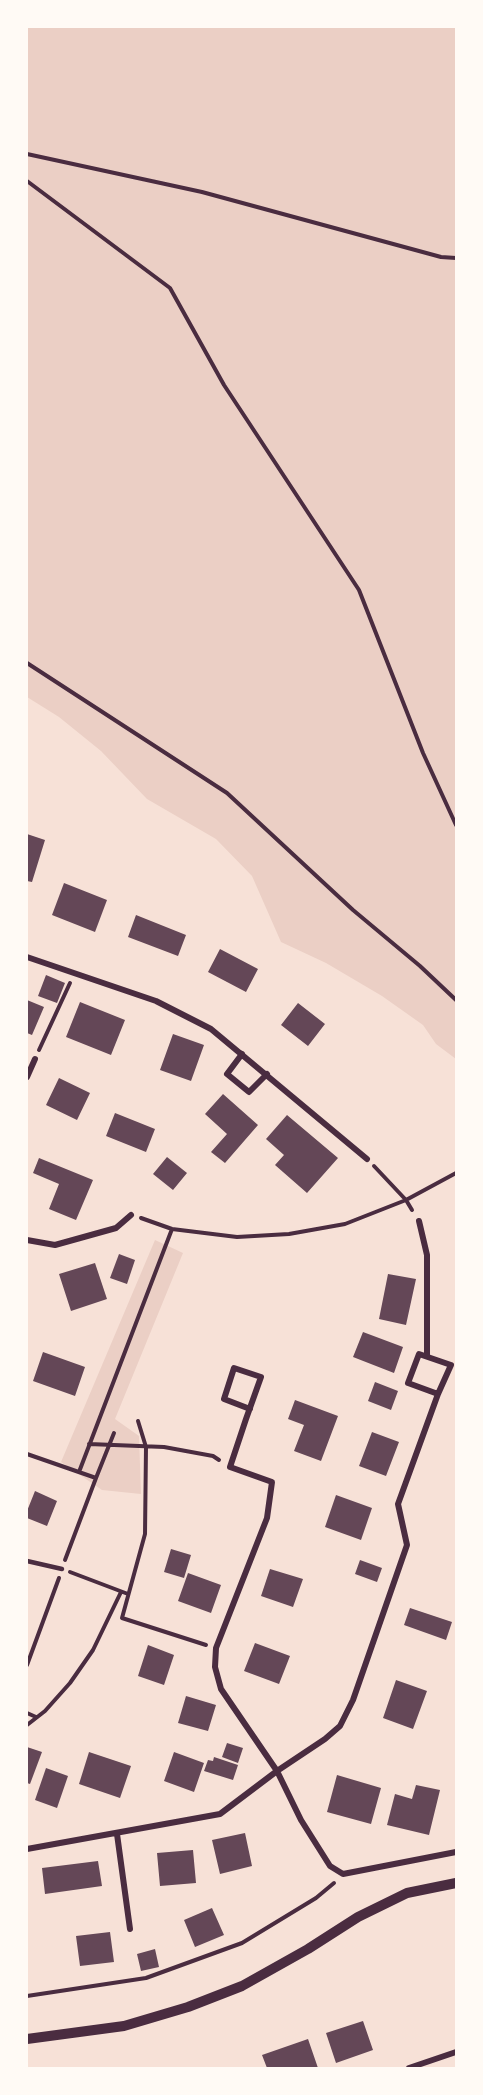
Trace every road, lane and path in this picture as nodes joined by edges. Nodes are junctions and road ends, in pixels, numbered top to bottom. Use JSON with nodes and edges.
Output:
{"nodes":[{"id":1,"x":27,"y":154,"type":"edge"},
{"id":2,"x":27,"y":181,"type":"edge"},
{"id":3,"x":456,"y":258,"type":"edge"},
{"id":4,"x":27,"y":663,"type":"edge"},
{"id":5,"x":456,"y":825,"type":"edge"},
{"id":6,"x":27,"y":957,"type":"edge"},
{"id":7,"x":74,"y":973,"type":"junction"},
{"id":8,"x":456,"y":1000,"type":"edge"},
{"id":9,"x":242,"y":1054,"type":"junction"},
{"id":10,"x":35,"y":1059,"type":"joint"},
{"id":11,"x":267,"y":1074,"type":"junction"},
{"id":12,"x":27,"y":1077,"type":"edge"},
{"id":13,"x":367,"y":1159,"type":"joint"},
{"id":14,"x":456,"y":1173,"type":"edge"},
{"id":15,"x":406,"y":1200,"type":"junction"},
{"id":16,"x":131,"y":1215,"type":"joint"},
{"id":17,"x":419,"y":1221,"type":"joint"},
{"id":18,"x":172,"y":1229,"type":"junction"},
{"id":19,"x":27,"y":1240,"type":"edge"},
{"id":20,"x":427,"y":1356,"type":"junction"},
{"id":21,"x":438,"y":1394,"type":"junction"},
{"id":22,"x":250,"y":1409,"type":"junction"},
{"id":23,"x":138,"y":1422,"type":"dead end"},
{"id":24,"x":114,"y":1433,"type":"dead end"},
{"id":25,"x":89,"y":1444,"type":"junction"},
{"id":26,"x":109,"y":1446,"type":"junction"},
{"id":27,"x":146,"y":1447,"type":"junction"},
{"id":28,"x":27,"y":1454,"type":"edge"},
{"id":29,"x":64,"y":1467,"type":"dead end"},
{"id":30,"x":230,"y":1467,"type":"junction"},
{"id":31,"x":79,"y":1472,"type":"dead end"},
{"id":32,"x":96,"y":1478,"type":"dead end"},
{"id":33,"x":27,"y":1561,"type":"edge"},
{"id":34,"x":62,"y":1569,"type":"joint"},
{"id":35,"x":121,"y":1592,"type":"junction"},
{"id":36,"x":128,"y":1594,"type":"junction"},
{"id":37,"x":216,"y":1648,"type":"junction"},
{"id":38,"x":27,"y":1713,"type":"edge"},
{"id":39,"x":37,"y":1717,"type":"junction"},
{"id":40,"x":27,"y":1725,"type":"edge"},
{"id":41,"x":277,"y":1771,"type":"junction"},
{"id":42,"x":117,"y":1834,"type":"junction"},
{"id":43,"x":27,"y":1849,"type":"edge"},
{"id":44,"x":456,"y":1852,"type":"edge"},
{"id":45,"x":343,"y":1874,"type":"junction"},
{"id":46,"x":456,"y":1883,"type":"edge"},
{"id":47,"x":130,"y":1929,"type":"dead end"},
{"id":48,"x":27,"y":1996,"type":"edge"},
{"id":49,"x":27,"y":2039,"type":"edge"},
{"id":50,"x":456,"y":2052,"type":"edge"},
{"id":51,"x":409,"y":2068,"type":"edge"}],
"edges":[{"from":1,"to":3,"type":"path"},
{"from":2,"to":5,"type":"path"},
{"from":4,"to":8,"type":"path"},
{"from":6,"to":7,"type":"street"},
{"from":7,"to":9,"type":"street"},
{"from":7,"to":10,"type":"path"},
{"from":9,"to":11,"type":"street"},
{"from":9,"to":11,"type":"street"},
{"from":10,"to":12,"type":"street"},
{"from":11,"to":13,"type":"street"},
{"from":13,"to":15,"type":"path"},
{"from":14,"to":15,"type":"path"},
{"from":15,"to":17,"type":"path"},
{"from":15,"to":18,"type":"path"},
{"from":16,"to":18,"type":"path"},
{"from":16,"to":19,"type":"street"},
{"from":17,"to":20,"type":"street"},
{"from":18,"to":25,"type":"path"},
{"from":20,"to":21,"type":"street"},
{"from":20,"to":21,"type":"street"},
{"from":21,"to":41,"type":"street"},
{"from":22,"to":22,"type":"street"},
{"from":22,"to":30,"type":"street"},
{"from":23,"to":27,"type":"path"},
{"from":24,"to":26,"type":"path"},
{"from":25,"to":26,"type":"path"},
{"from":25,"to":31,"type":"path"},
{"from":26,"to":27,"type":"path"},
{"from":26,"to":32,"type":"path"},
{"from":27,"to":30,"type":"path"},
{"from":27,"to":36,"type":"path"},
{"from":28,"to":29,"type":"path"},
{"from":30,"to":37,"type":"street"},
{"from":33,"to":34,"type":"lane"},
{"from":34,"to":35,"type":"path"},
{"from":35,"to":36,"type":"path"},
{"from":35,"to":39,"type":"path"},
{"from":36,"to":37,"type":"path"},
{"from":37,"to":41,"type":"street"},
{"from":38,"to":39,"type":"path"},
{"from":39,"to":40,"type":"path"},
{"from":41,"to":42,"type":"street"},
{"from":41,"to":45,"type":"street"},
{"from":42,"to":43,"type":"street"},
{"from":42,"to":47,"type":"street"},
{"from":44,"to":45,"type":"street"},
{"from":45,"to":48,"type":"path"},
{"from":46,"to":49,"type":"street"},
{"from":50,"to":51,"type":"street"}]}
